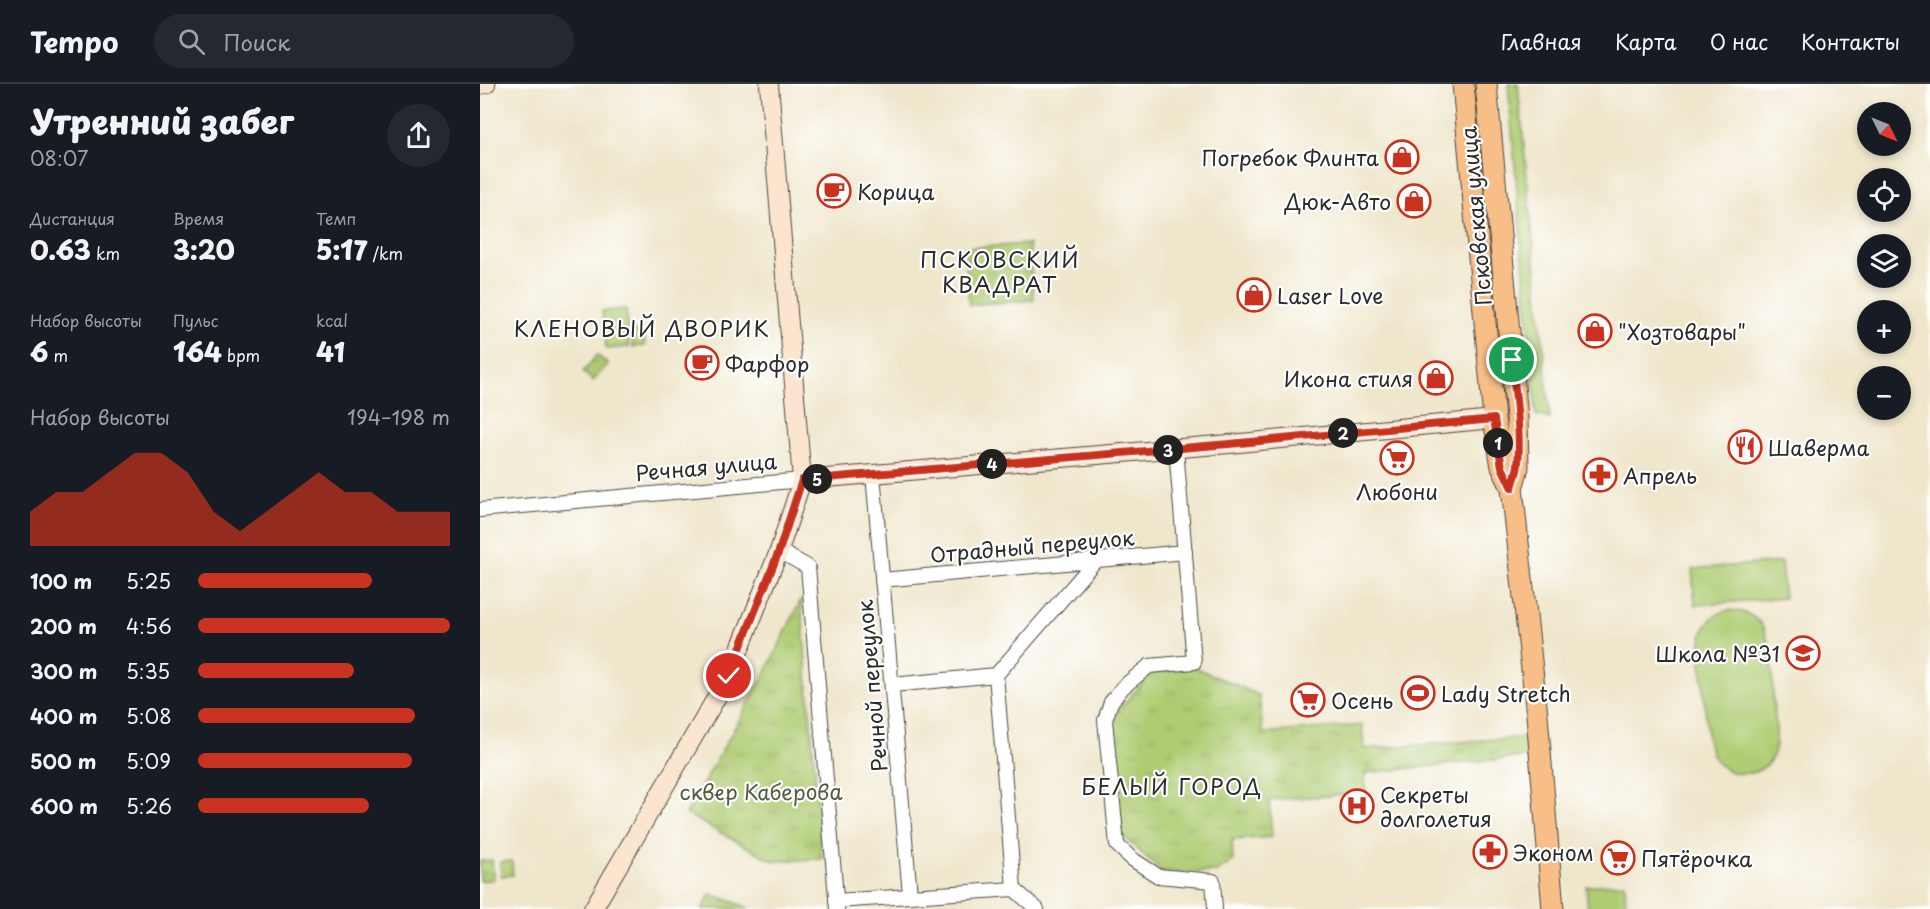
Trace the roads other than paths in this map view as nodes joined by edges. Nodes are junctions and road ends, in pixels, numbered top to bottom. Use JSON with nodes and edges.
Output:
{"nodes":[{"id":1,"x":486,"y":84,"type":"edge"},
{"id":2,"x":769,"y":84,"type":"edge"},
{"id":3,"x":1464,"y":84,"type":"edge"},
{"id":4,"x":1486,"y":84,"type":"edge"},
{"id":5,"x":480,"y":85,"type":"edge"},
{"id":6,"x":1482,"y":303,"type":"junction"},
{"id":7,"x":1506,"y":303,"type":"junction"},
{"id":8,"x":1484,"y":420,"type":"junction"},
{"id":9,"x":1176,"y":449,"type":"junction"},
{"id":10,"x":873,"y":474,"type":"junction"},
{"id":11,"x":802,"y":480,"type":"junction"},
{"id":12,"x":1512,"y":488,"type":"junction"},
{"id":13,"x":480,"y":510,"type":"edge"},
{"id":14,"x":779,"y":551,"type":"junction"},
{"id":15,"x":1185,"y":552,"type":"junction"},
{"id":16,"x":1095,"y":561,"type":"junction"},
{"id":17,"x":882,"y":580,"type":"junction"},
{"id":18,"x":996,"y":675,"type":"junction"},
{"id":19,"x":892,"y":685,"type":"junction"},
{"id":20,"x":1014,"y":889,"type":"junction"},
{"id":21,"x":910,"y":895,"type":"junction"},
{"id":22,"x":837,"y":905,"type":"edge"},
{"id":23,"x":593,"y":909,"type":"edge"},
{"id":24,"x":1037,"y":909,"type":"edge"},
{"id":25,"x":1215,"y":909,"type":"edge"},
{"id":26,"x":1553,"y":909,"type":"edge"}],
"edges":[{"from":1,"to":5,"type":"street"},
{"from":2,"to":11,"type":"street"},
{"from":3,"to":6,"type":"main road","name":"Псковская улица"},
{"from":4,"to":7,"type":"main road","name":"Псковская улица"},
{"from":6,"to":7,"type":"main road"},
{"from":6,"to":8,"type":"main road","name":"Псковская улица"},
{"from":7,"to":12,"type":"main road","name":"Псковская улица"},
{"from":8,"to":9,"type":"street","name":"Речная улица"},
{"from":8,"to":12,"type":"main road","name":"Псковская улица"},
{"from":9,"to":10,"type":"street","name":"Речная улица"},
{"from":9,"to":15,"type":"street"},
{"from":10,"to":11,"type":"street","name":"Речная улица"},
{"from":10,"to":17,"type":"street","name":"Речной переулок"},
{"from":11,"to":13,"type":"street","name":"Речная улица"},
{"from":11,"to":14,"type":"street"},
{"from":12,"to":26,"type":"main road","name":"Псковская улица"},
{"from":14,"to":22,"type":"street"},
{"from":14,"to":23,"type":"street"},
{"from":15,"to":16,"type":"street","name":"Отрадный переулок"},
{"from":15,"to":25,"type":"street"},
{"from":16,"to":17,"type":"street","name":"Отрадный переулок"},
{"from":16,"to":18,"type":"street"},
{"from":17,"to":19,"type":"street","name":"Речной переулок"},
{"from":18,"to":19,"type":"street"},
{"from":18,"to":20,"type":"street"},
{"from":19,"to":21,"type":"street","name":"Речной переулок"},
{"from":20,"to":21,"type":"street"},
{"from":20,"to":24,"type":"street"},
{"from":21,"to":22,"type":"street"}]}
